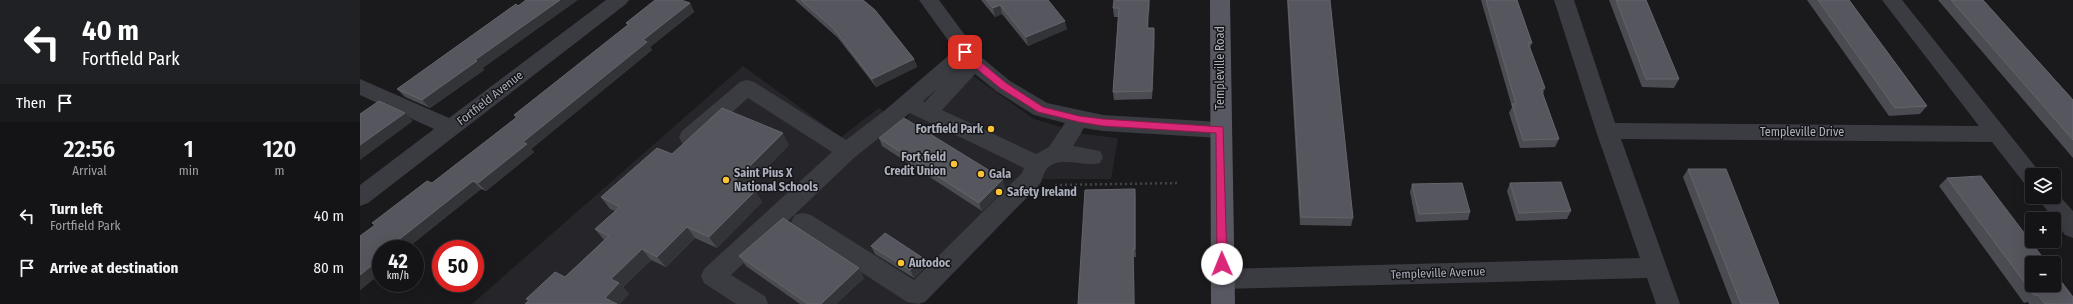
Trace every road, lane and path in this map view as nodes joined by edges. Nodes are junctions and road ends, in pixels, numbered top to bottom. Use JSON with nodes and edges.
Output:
{"nodes":[{"id":1,"x":619,"y":0,"type":"edge"},
{"id":2,"x":929,"y":0,"type":"edge"},
{"id":3,"x":1220,"y":0,"type":"edge"},
{"id":4,"x":1564,"y":0,"type":"edge"},
{"id":5,"x":1892,"y":0,"type":"edge"},
{"id":6,"x":969,"y":57,"type":"junction"},
{"id":7,"x":360,"y":86,"type":"edge"},
{"id":8,"x":908,"y":103,"type":"junction"},
{"id":9,"x":927,"y":113,"type":"junction"},
{"id":10,"x":1079,"y":119,"type":"junction"},
{"id":11,"x":451,"y":128,"type":"junction"},
{"id":12,"x":1220,"y":130,"type":"junction"},
{"id":13,"x":1607,"y":131,"type":"junction"},
{"id":14,"x":1996,"y":134,"type":"junction"},
{"id":15,"x":690,"y":137,"type":"edge"},
{"id":16,"x":847,"y":151,"type":"junction"},
{"id":17,"x":1057,"y":153,"type":"junction"},
{"id":18,"x":1092,"y":157,"type":"dead end"},
{"id":19,"x":1037,"y":164,"type":"junction"},
{"id":20,"x":2025,"y":169,"type":"edge"},
{"id":21,"x":1180,"y":183,"type":"dead end"},
{"id":22,"x":1025,"y":185,"type":"junction"},
{"id":23,"x":360,"y":197,"type":"edge"},
{"id":24,"x":2054,"y":204,"type":"edge"},
{"id":25,"x":802,"y":222,"type":"dead end"},
{"id":26,"x":2073,"y":228,"type":"edge"},
{"id":27,"x":1654,"y":268,"type":"junction"},
{"id":28,"x":1222,"y":279,"type":"junction"},
{"id":29,"x":756,"y":304,"type":"edge"},
{"id":30,"x":1223,"y":304,"type":"edge"},
{"id":31,"x":1668,"y":304,"type":"edge"}],
"edges":[{"from":1,"to":11,"type":"street","name":"Fortfield Avenue"},
{"from":2,"to":6,"type":"street"},
{"from":3,"to":12,"type":"main road","name":"Templeville Road"},
{"from":4,"to":13,"type":"street"},
{"from":5,"to":14,"type":"street"},
{"from":6,"to":8,"type":"street"},
{"from":6,"to":9,"type":"street"},
{"from":6,"to":10,"type":"street"},
{"from":7,"to":11,"type":"street"},
{"from":8,"to":9,"type":"street"},
{"from":8,"to":16,"type":"street"},
{"from":9,"to":19,"type":"street"},
{"from":10,"to":12,"type":"street"},
{"from":10,"to":17,"type":"street"},
{"from":11,"to":23,"type":"street","name":"Fortfield Avenue"},
{"from":12,"to":28,"type":"main road","name":"Templeville Road"},
{"from":13,"to":14,"type":"street","name":"Templeville Drive"},
{"from":13,"to":27,"type":"street"},
{"from":14,"to":20,"type":"street"},
{"from":15,"to":16,"type":"street"},
{"from":16,"to":29,"type":"street"},
{"from":17,"to":18,"type":"street"},
{"from":17,"to":19,"type":"street"},
{"from":19,"to":22,"type":"street"},
{"from":21,"to":22,"type":"path"},
{"from":22,"to":25,"type":"street"},
{"from":24,"to":26,"type":"street"},
{"from":27,"to":28,"type":"street","name":"Templeville Avenue"},
{"from":27,"to":31,"type":"street"},
{"from":28,"to":30,"type":"main road","name":"Templeville Road"}]}
